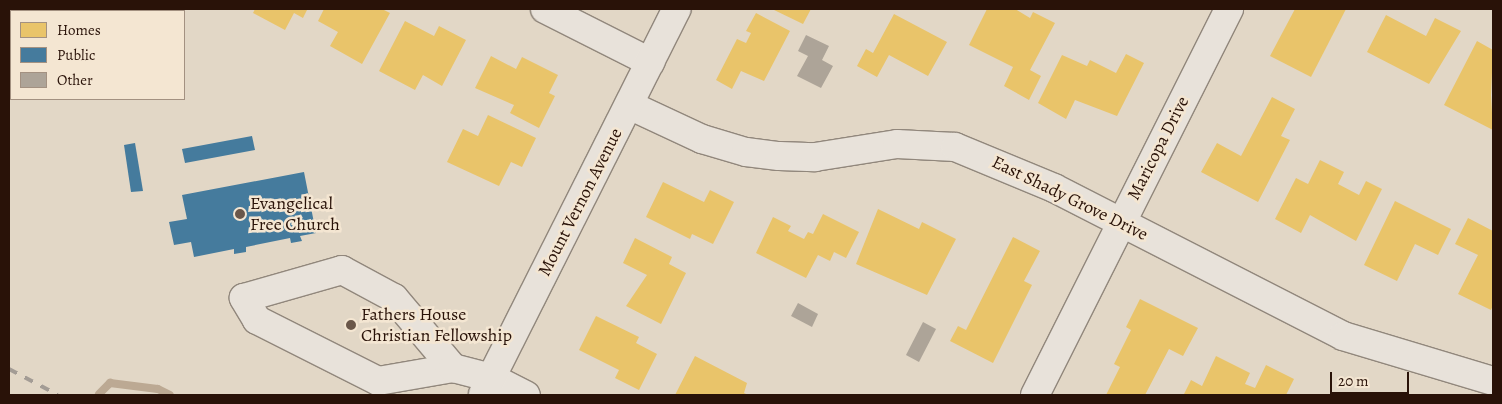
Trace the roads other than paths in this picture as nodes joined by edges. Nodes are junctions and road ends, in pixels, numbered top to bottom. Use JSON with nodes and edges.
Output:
{"nodes":[{"id":1,"x":545,"y":9,"type":"edge"},
{"id":2,"x":677,"y":9,"type":"edge"},
{"id":3,"x":1229,"y":9,"type":"edge"},
{"id":4,"x":650,"y":62,"type":"junction"},
{"id":5,"x":628,"y":105,"type":"junction"},
{"id":6,"x":1120,"y":222,"type":"junction"},
{"id":7,"x":452,"y":368,"type":"junction"},
{"id":8,"x":1493,"y":381,"type":"edge"},
{"id":9,"x":487,"y":387,"type":"edge"},
{"id":10,"x":526,"y":395,"type":"edge"},
{"id":11,"x":1035,"y":395,"type":"edge"}],
"edges":[{"from":1,"to":4,"type":"street"},
{"from":2,"to":4,"type":"street","name":"Mount Vernon Avenue"},
{"from":3,"to":6,"type":"street","name":"Maricopa Drive"},
{"from":4,"to":5,"type":"street","name":"Mount Vernon Avenue"},
{"from":5,"to":6,"type":"street","name":"East Shady Grove Drive"},
{"from":5,"to":9,"type":"street","name":"Mount Vernon Avenue"},
{"from":6,"to":8,"type":"street","name":"East Shady Grove Drive"},
{"from":6,"to":11,"type":"street","name":"Maricopa Drive"},
{"from":7,"to":7,"type":"street"},
{"from":7,"to":9,"type":"street"},
{"from":9,"to":10,"type":"street"}]}
